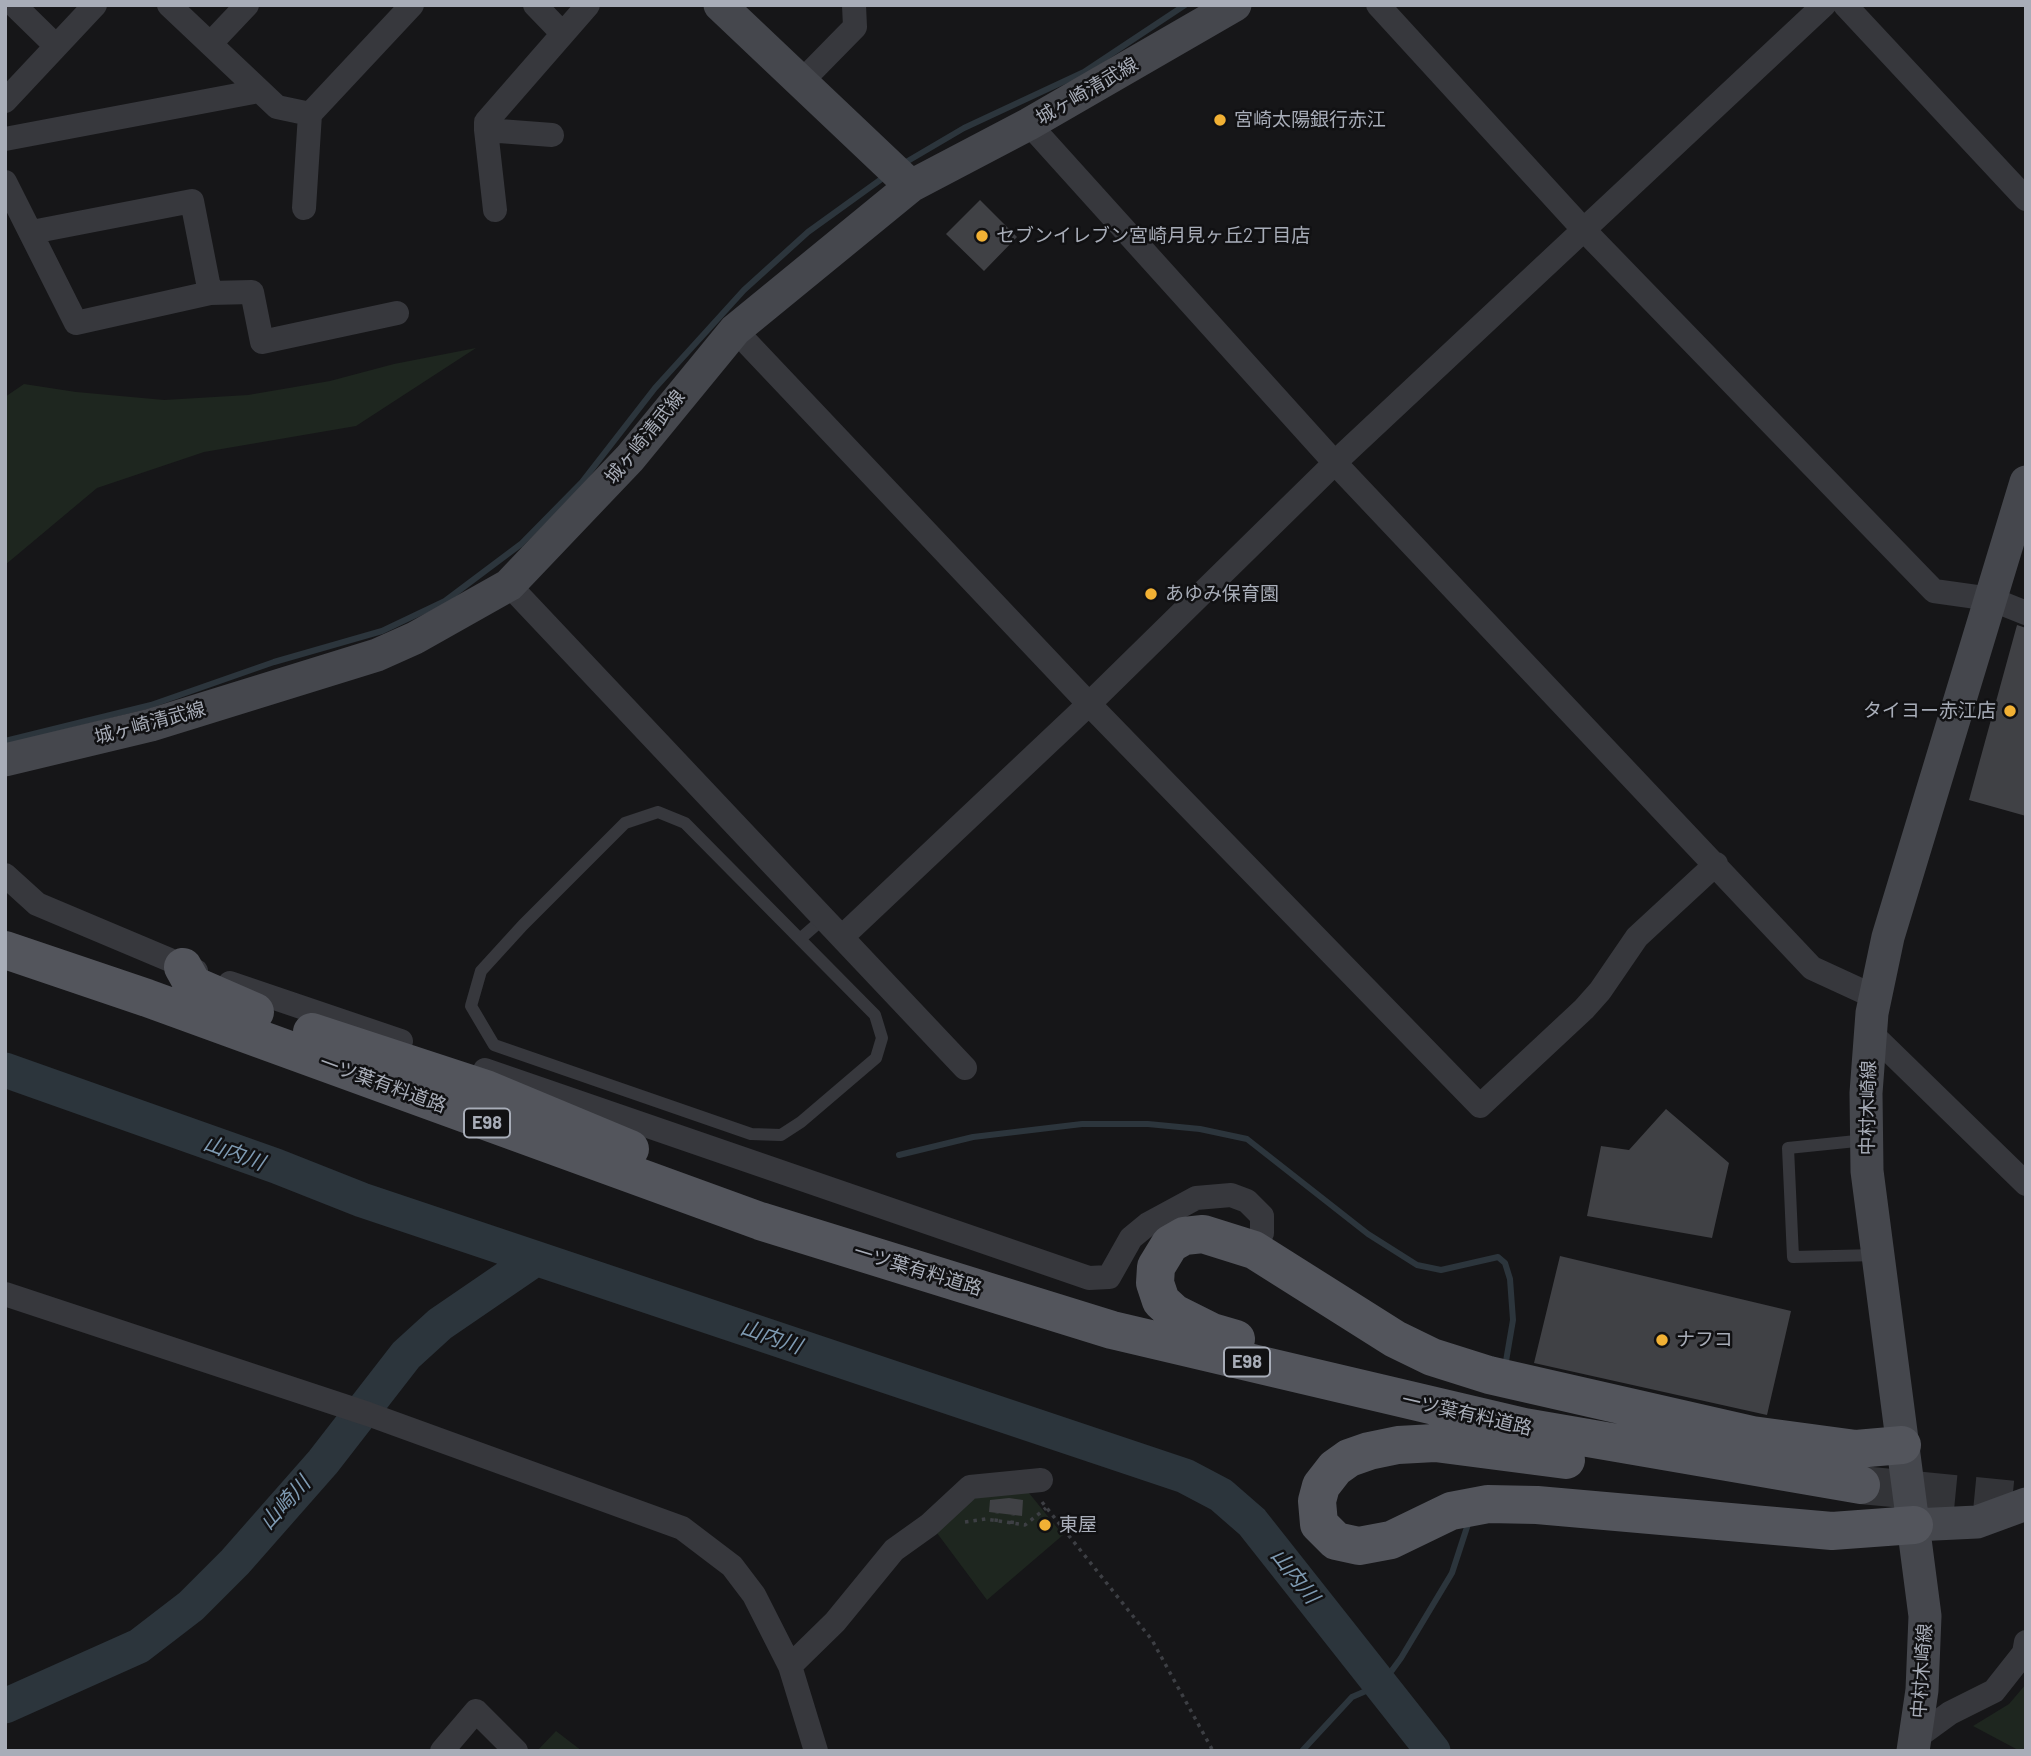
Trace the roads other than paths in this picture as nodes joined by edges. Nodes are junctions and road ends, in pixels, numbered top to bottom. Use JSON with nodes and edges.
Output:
{"nodes":[{"id":1,"x":14,"y":5,"type":"edge"},
{"id":2,"x":95,"y":5,"type":"edge"},
{"id":3,"x":169,"y":5,"type":"edge"},
{"id":4,"x":247,"y":5,"type":"edge"},
{"id":5,"x":412,"y":5,"type":"edge"},
{"id":6,"x":535,"y":5,"type":"edge"},
{"id":7,"x":587,"y":5,"type":"edge"},
{"id":8,"x":720,"y":5,"type":"edge"},
{"id":9,"x":854,"y":5,"type":"edge"},
{"id":10,"x":1235,"y":5,"type":"edge"},
{"id":11,"x":1378,"y":5,"type":"edge"},
{"id":12,"x":1824,"y":5,"type":"edge"},
{"id":13,"x":1845,"y":5,"type":"edge"},
{"id":14,"x":562,"y":33,"type":"junction"},
{"id":15,"x":211,"y":43,"type":"junction"},
{"id":16,"x":56,"y":46,"type":"junction"},
{"id":17,"x":802,"y":81,"type":"junction"},
{"id":18,"x":259,"y":91,"type":"junction"},
{"id":19,"x":5,"y":101,"type":"edge"},
{"id":20,"x":310,"y":114,"type":"junction"},
{"id":21,"x":1030,"y":124,"type":"junction"},
{"id":22,"x":486,"y":130,"type":"junction"},
{"id":23,"x":552,"y":135,"type":"dead end"},
{"id":24,"x":5,"y":139,"type":"edge"},
{"id":25,"x":900,"y":175,"type":"junction"},
{"id":26,"x":5,"y":182,"type":"edge"},
{"id":27,"x":2026,"y":199,"type":"edge"},
{"id":28,"x":304,"y":208,"type":"dead end"},
{"id":29,"x":495,"y":211,"type":"dead end"},
{"id":30,"x":1583,"y":229,"type":"junction"},
{"id":31,"x":32,"y":232,"type":"junction"},
{"id":32,"x":211,"y":293,"type":"junction"},
{"id":33,"x":397,"y":313,"type":"dead end"},
{"id":34,"x":735,"y":330,"type":"junction"},
{"id":35,"x":1335,"y":463,"type":"junction"},
{"id":36,"x":2026,"y":482,"type":"edge"},
{"id":37,"x":509,"y":585,"type":"junction"},
{"id":38,"x":1991,"y":599,"type":"junction"},
{"id":39,"x":2026,"y":613,"type":"edge"},
{"id":40,"x":1089,"y":704,"type":"junction"},
{"id":41,"x":5,"y":760,"type":"edge"},
{"id":42,"x":1716,"y":864,"type":"junction"},
{"id":43,"x":5,"y":875,"type":"edge"},
{"id":44,"x":824,"y":918,"type":"junction"},
{"id":45,"x":842,"y":937,"type":"junction"},
{"id":46,"x":800,"y":939,"type":"junction"},
{"id":47,"x":5,"y":950,"type":"edge"},
{"id":48,"x":183,"y":967,"type":"junction"},
{"id":49,"x":1875,"y":997,"type":"junction"},
{"id":50,"x":1870,"y":1032,"type":"junction"},
{"id":51,"x":965,"y":1068,"type":"dead end"},
{"id":52,"x":1867,"y":1139,"type":"junction"},
{"id":53,"x":2026,"y":1184,"type":"edge"},
{"id":54,"x":1254,"y":1250,"type":"junction"},
{"id":55,"x":1877,"y":1255,"type":"junction"},
{"id":56,"x":972,"y":1287,"type":"junction"},
{"id":57,"x":5,"y":1294,"type":"edge"},
{"id":58,"x":1524,"y":1427,"type":"junction"},
{"id":59,"x":1902,"y":1445,"type":"junction"},
{"id":60,"x":1033,"y":1481,"type":"road end"},
{"id":61,"x":2026,"y":1504,"type":"edge"},
{"id":62,"x":1914,"y":1525,"type":"junction"},
{"id":63,"x":2026,"y":1642,"type":"edge"},
{"id":64,"x":790,"y":1665,"type":"junction"},
{"id":65,"x":1915,"y":1744,"type":"edge"},
{"id":66,"x":442,"y":1751,"type":"edge"},
{"id":67,"x":516,"y":1751,"type":"edge"},
{"id":68,"x":816,"y":1751,"type":"edge"}],
"edges":[{"from":1,"to":16,"type":"street"},
{"from":2,"to":16,"type":"street"},
{"from":3,"to":15,"type":"street"},
{"from":4,"to":15,"type":"street"},
{"from":5,"to":20,"type":"street"},
{"from":6,"to":14,"type":"street"},
{"from":7,"to":14,"type":"street"},
{"from":8,"to":17,"type":"main road"},
{"from":9,"to":17,"type":"street"},
{"from":10,"to":21,"type":"main road","name":"城ヶ崎清武線"},
{"from":11,"to":30,"type":"street"},
{"from":12,"to":30,"type":"street"},
{"from":13,"to":27,"type":"street"},
{"from":14,"to":22,"type":"street"},
{"from":15,"to":18,"type":"street"},
{"from":16,"to":19,"type":"street"},
{"from":17,"to":25,"type":"main road"},
{"from":18,"to":20,"type":"street"},
{"from":18,"to":24,"type":"street"},
{"from":20,"to":28,"type":"street"},
{"from":21,"to":25,"type":"main road","name":"城ヶ崎清武線"},
{"from":21,"to":35,"type":"street"},
{"from":22,"to":23,"type":"street"},
{"from":22,"to":29,"type":"street"},
{"from":25,"to":34,"type":"main road","name":"城ヶ崎清武線"},
{"from":26,"to":31,"type":"street"},
{"from":30,"to":35,"type":"street"},
{"from":30,"to":38,"type":"street"},
{"from":31,"to":32,"type":"street"},
{"from":31,"to":32,"type":"street"},
{"from":32,"to":33,"type":"street"},
{"from":34,"to":37,"type":"main road","name":"城ヶ崎清武線"},
{"from":34,"to":40,"type":"street"},
{"from":35,"to":40,"type":"street"},
{"from":35,"to":42,"type":"street"},
{"from":36,"to":38,"type":"main road","name":"中村木崎線"},
{"from":37,"to":41,"type":"main road","name":"城ヶ崎清武線"},
{"from":37,"to":44,"type":"street"},
{"from":38,"to":39,"type":"street"},
{"from":38,"to":49,"type":"main road","name":"中村木崎線"},
{"from":40,"to":42,"type":"street"},
{"from":40,"to":45,"type":"street"},
{"from":42,"to":49,"type":"street"},
{"from":43,"to":48,"type":"street"},
{"from":44,"to":45,"type":"street"},
{"from":44,"to":46,"type":"lane"},
{"from":45,"to":51,"type":"street"},
{"from":46,"to":46,"type":"lane"},
{"from":47,"to":56,"type":"main road","name":"一ツ葉有料道路","number":"E98"},
{"from":48,"to":54,"type":"street"},
{"from":48,"to":56,"type":"main road"},
{"from":49,"to":50,"type":"main road","name":"中村木崎線"},
{"from":50,"to":52,"type":"main road","name":"中村木崎線"},
{"from":50,"to":53,"type":"street"},
{"from":52,"to":55,"type":"main road","name":"中村木崎線"},
{"from":52,"to":55,"type":"lane"},
{"from":54,"to":58,"type":"main road"},
{"from":54,"to":59,"type":"main road"},
{"from":55,"to":59,"type":"main road","name":"中村木崎線"},
{"from":56,"to":58,"type":"main road","name":"一ツ葉有料道路","number":"E98"},
{"from":57,"to":64,"type":"street"},
{"from":58,"to":62,"type":"main road","name":"一ツ葉有料道路","number":"E98"},
{"from":59,"to":62,"type":"main road","name":"中村木崎線"},
{"from":60,"to":64,"type":"street"},
{"from":61,"to":62,"type":"main road"},
{"from":62,"to":65,"type":"main road","name":"中村木崎線"},
{"from":63,"to":65,"type":"street"},
{"from":64,"to":68,"type":"street"},
{"from":66,"to":67,"type":"street"}]}
